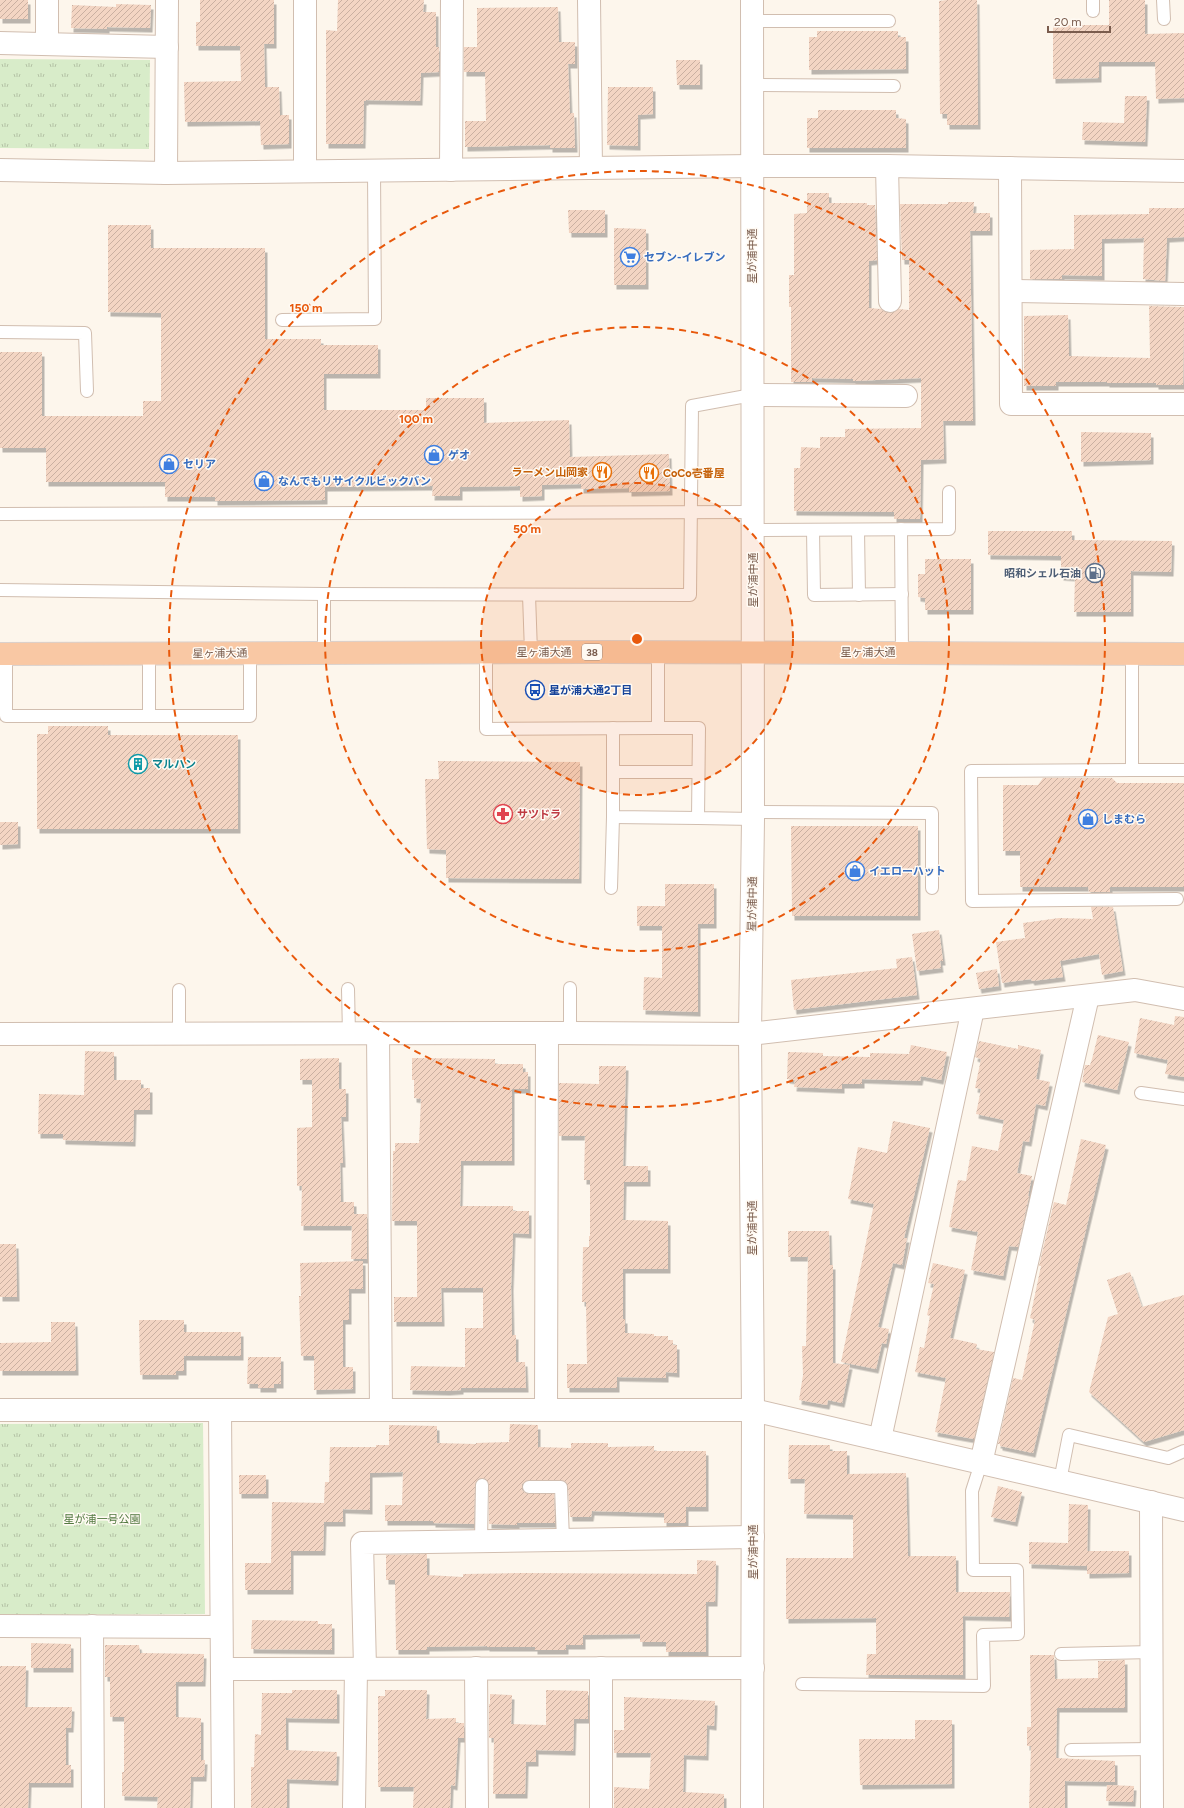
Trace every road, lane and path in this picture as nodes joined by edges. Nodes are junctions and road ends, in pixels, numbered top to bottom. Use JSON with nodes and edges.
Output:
{"nodes":[{"id":1,"x":47,"y":0,"type":"edge"},
{"id":2,"x":168,"y":0,"type":"edge"},
{"id":3,"x":305,"y":0,"type":"edge"},
{"id":4,"x":452,"y":0,"type":"edge"},
{"id":5,"x":589,"y":0,"type":"edge"},
{"id":6,"x":1164,"y":0,"type":"edge"},
{"id":7,"x":752,"y":10,"type":"edge"},
{"id":8,"x":1164,"y":20,"type":"dead end"},
{"id":9,"x":889,"y":21,"type":"dead end"},
{"id":10,"x":0,"y":43,"type":"edge"},
{"id":11,"x":47,"y":43,"type":"junction"},
{"id":12,"x":167,"y":47,"type":"junction"},
{"id":13,"x":752,"y":85,"type":"junction"},
{"id":14,"x":894,"y":86,"type":"dead end"},
{"id":15,"x":752,"y":166,"type":"junction"},
{"id":16,"x":887,"y":166,"type":"junction"},
{"id":17,"x":591,"y":168,"type":"junction"},
{"id":18,"x":1010,"y":168,"type":"junction"},
{"id":19,"x":0,"y":170,"type":"edge"},
{"id":20,"x":374,"y":170,"type":"junction"},
{"id":21,"x":451,"y":170,"type":"junction"},
{"id":22,"x":305,"y":171,"type":"junction"},
{"id":23,"x":1184,"y":171,"type":"edge"},
{"id":24,"x":166,"y":173,"type":"junction"},
{"id":25,"x":1012,"y":291,"type":"junction"},
{"id":26,"x":1184,"y":294,"type":"edge"},
{"id":27,"x":890,"y":301,"type":"dead end"},
{"id":28,"x":282,"y":320,"type":"dead end"},
{"id":29,"x":0,"y":332,"type":"edge"},
{"id":30,"x":87,"y":391,"type":"dead end"},
{"id":31,"x":752,"y":395,"type":"junction"},
{"id":32,"x":906,"y":396,"type":"dead end"},
{"id":33,"x":1184,"y":404,"type":"edge"},
{"id":34,"x":949,"y":492,"type":"dead end"},
{"id":35,"x":692,"y":513,"type":"junction"},
{"id":36,"x":0,"y":514,"type":"edge"},
{"id":37,"x":753,"y":521,"type":"junction"},
{"id":38,"x":901,"y":529,"type":"junction"},
{"id":39,"x":813,"y":530,"type":"junction"},
{"id":40,"x":858,"y":530,"type":"junction"},
{"id":41,"x":0,"y":590,"type":"edge"},
{"id":42,"x":324,"y":594,"type":"junction"},
{"id":43,"x":902,"y":594,"type":"junction"},
{"id":44,"x":529,"y":595,"type":"junction"},
{"id":45,"x":859,"y":595,"type":"junction"},
{"id":46,"x":250,"y":652,"type":"junction"},
{"id":47,"x":324,"y":652,"type":"junction"},
{"id":48,"x":486,"y":652,"type":"junction"},
{"id":49,"x":531,"y":652,"type":"junction"},
{"id":50,"x":658,"y":652,"type":"junction"},
{"id":51,"x":753,"y":652,"type":"junction"},
{"id":52,"x":902,"y":652,"type":"junction"},
{"id":53,"x":149,"y":653,"type":"junction"},
{"id":54,"x":3,"y":654,"type":"edge"},
{"id":55,"x":1132,"y":654,"type":"junction"},
{"id":56,"x":1184,"y":654,"type":"edge"},
{"id":57,"x":149,"y":716,"type":"junction"},
{"id":58,"x":613,"y":728,"type":"junction"},
{"id":59,"x":658,"y":728,"type":"junction"},
{"id":60,"x":1132,"y":770,"type":"junction"},
{"id":61,"x":1184,"y":770,"type":"edge"},
{"id":62,"x":613,"y":772,"type":"junction"},
{"id":63,"x":698,"y":772,"type":"junction"},
{"id":64,"x":753,"y":816,"type":"junction"},
{"id":65,"x":613,"y":817,"type":"junction"},
{"id":66,"x":698,"y":818,"type":"junction"},
{"id":67,"x":611,"y":888,"type":"dead end"},
{"id":68,"x":932,"y":888,"type":"dead end"},
{"id":69,"x":1177,"y":899,"type":"dead end"},
{"id":70,"x":570,"y":988,"type":"dead end"},
{"id":71,"x":348,"y":989,"type":"dead end"},
{"id":72,"x":179,"y":990,"type":"dead end"},
{"id":73,"x":1088,"y":996,"type":"junction"},
{"id":74,"x":1184,"y":1000,"type":"edge"},
{"id":75,"x":973,"y":1009,"type":"junction"},
{"id":76,"x":547,"y":1033,"type":"junction"},
{"id":77,"x":570,"y":1033,"type":"junction"},
{"id":78,"x":0,"y":1034,"type":"edge"},
{"id":79,"x":180,"y":1034,"type":"junction"},
{"id":80,"x":348,"y":1034,"type":"junction"},
{"id":81,"x":378,"y":1034,"type":"junction"},
{"id":82,"x":750,"y":1034,"type":"junction"},
{"id":83,"x":1140,"y":1092,"type":"dead end"},
{"id":84,"x":1184,"y":1099,"type":"edge"},
{"id":85,"x":0,"y":1410,"type":"edge"},
{"id":86,"x":220,"y":1410,"type":"junction"},
{"id":87,"x":381,"y":1410,"type":"junction"},
{"id":88,"x":546,"y":1410,"type":"junction"},
{"id":89,"x":753,"y":1410,"type":"junction"},
{"id":90,"x":880,"y":1440,"type":"junction"},
{"id":91,"x":1184,"y":1451,"type":"edge"},
{"id":92,"x":981,"y":1463,"type":"junction"},
{"id":93,"x":1060,"y":1481,"type":"junction"},
{"id":94,"x":482,"y":1485,"type":"dead end"},
{"id":95,"x":529,"y":1486,"type":"dead end"},
{"id":96,"x":1151,"y":1502,"type":"junction"},
{"id":97,"x":1184,"y":1510,"type":"edge"},
{"id":98,"x":753,"y":1537,"type":"junction"},
{"id":99,"x":562,"y":1540,"type":"junction"},
{"id":100,"x":481,"y":1541,"type":"junction"},
{"id":101,"x":0,"y":1626,"type":"edge"},
{"id":102,"x":92,"y":1626,"type":"junction"},
{"id":103,"x":221,"y":1626,"type":"junction"},
{"id":104,"x":1152,"y":1652,"type":"junction"},
{"id":105,"x":1061,"y":1654,"type":"dead end"},
{"id":106,"x":476,"y":1668,"type":"junction"},
{"id":107,"x":601,"y":1668,"type":"junction"},
{"id":108,"x":753,"y":1668,"type":"junction"},
{"id":109,"x":222,"y":1669,"type":"junction"},
{"id":110,"x":361,"y":1669,"type":"junction"},
{"id":111,"x":802,"y":1684,"type":"dead end"},
{"id":112,"x":1152,"y":1748,"type":"junction"},
{"id":113,"x":1071,"y":1750,"type":"dead end"},
{"id":114,"x":93,"y":1808,"type":"edge"},
{"id":115,"x":223,"y":1808,"type":"edge"},
{"id":116,"x":354,"y":1808,"type":"edge"},
{"id":117,"x":477,"y":1808,"type":"edge"},
{"id":118,"x":601,"y":1808,"type":"edge"},
{"id":119,"x":752,"y":1808,"type":"edge"},
{"id":120,"x":1152,"y":1808,"type":"edge"}],
"edges":[{"from":1,"to":11,"type":"street"},
{"from":2,"to":12,"type":"street"},
{"from":3,"to":22,"type":"street"},
{"from":4,"to":21,"type":"street"},
{"from":5,"to":17,"type":"street"},
{"from":6,"to":8,"type":"lane"},
{"from":7,"to":9,"type":"lane"},
{"from":7,"to":13,"type":"street","name":"星が浦中通"},
{"from":10,"to":11,"type":"street"},
{"from":11,"to":12,"type":"street"},
{"from":12,"to":24,"type":"street"},
{"from":13,"to":14,"type":"lane"},
{"from":13,"to":15,"type":"street","name":"星が浦中通"},
{"from":15,"to":16,"type":"street"},
{"from":15,"to":17,"type":"street"},
{"from":15,"to":31,"type":"street","name":"星が浦中通"},
{"from":16,"to":18,"type":"street"},
{"from":16,"to":27,"type":"street"},
{"from":17,"to":21,"type":"street"},
{"from":18,"to":23,"type":"street"},
{"from":18,"to":25,"type":"street"},
{"from":19,"to":24,"type":"street"},
{"from":20,"to":21,"type":"street"},
{"from":20,"to":22,"type":"street"},
{"from":20,"to":28,"type":"lane"},
{"from":22,"to":24,"type":"street"},
{"from":25,"to":26,"type":"street"},
{"from":25,"to":33,"type":"street"},
{"from":29,"to":30,"type":"lane"},
{"from":31,"to":32,"type":"street"},
{"from":31,"to":35,"type":"lane"},
{"from":31,"to":37,"type":"street","name":"星が浦中通"},
{"from":34,"to":38,"type":"lane"},
{"from":35,"to":36,"type":"lane"},
{"from":35,"to":37,"type":"lane"},
{"from":35,"to":44,"type":"lane"},
{"from":37,"to":39,"type":"lane"},
{"from":37,"to":51,"type":"street","name":"星が浦中通"},
{"from":38,"to":40,"type":"lane"},
{"from":38,"to":43,"type":"lane"},
{"from":39,"to":40,"type":"lane"},
{"from":39,"to":45,"type":"lane"},
{"from":40,"to":45,"type":"lane"},
{"from":41,"to":42,"type":"lane"},
{"from":42,"to":44,"type":"lane"},
{"from":42,"to":47,"type":"lane"},
{"from":43,"to":45,"type":"lane"},
{"from":43,"to":52,"type":"lane"},
{"from":44,"to":49,"type":"lane"},
{"from":46,"to":47,"type":"highway","name":"星ヶ浦大通","number":"38"},
{"from":46,"to":53,"type":"highway","name":"星ヶ浦大通","number":"38"},
{"from":46,"to":57,"type":"lane"},
{"from":47,"to":48,"type":"highway","name":"星ヶ浦大通","number":"38"},
{"from":48,"to":49,"type":"highway","name":"星ヶ浦大通","number":"38"},
{"from":48,"to":58,"type":"lane"},
{"from":49,"to":50,"type":"highway","name":"星ヶ浦大通","number":"38"},
{"from":50,"to":51,"type":"highway","name":"星ヶ浦大通","number":"38"},
{"from":50,"to":59,"type":"lane"},
{"from":51,"to":52,"type":"highway","name":"星ヶ浦大通","number":"38"},
{"from":51,"to":64,"type":"street","name":"星が浦中通"},
{"from":52,"to":55,"type":"highway","name":"星ヶ浦大通","number":"38"},
{"from":53,"to":54,"type":"highway","name":"星ヶ浦大通","number":"38"},
{"from":53,"to":57,"type":"lane"},
{"from":54,"to":57,"type":"lane"},
{"from":55,"to":56,"type":"highway","name":"星ヶ浦大通","number":"38"},
{"from":55,"to":60,"type":"lane"},
{"from":58,"to":59,"type":"lane"},
{"from":58,"to":62,"type":"lane"},
{"from":59,"to":63,"type":"lane"},
{"from":60,"to":61,"type":"lane"},
{"from":60,"to":69,"type":"lane"},
{"from":62,"to":63,"type":"lane"},
{"from":62,"to":65,"type":"lane"},
{"from":63,"to":66,"type":"lane"},
{"from":64,"to":66,"type":"lane"},
{"from":64,"to":68,"type":"lane"},
{"from":64,"to":82,"type":"street","name":"星が浦中通"},
{"from":65,"to":66,"type":"lane"},
{"from":65,"to":67,"type":"lane"},
{"from":70,"to":77,"type":"lane"},
{"from":71,"to":80,"type":"lane"},
{"from":72,"to":79,"type":"lane"},
{"from":73,"to":74,"type":"street"},
{"from":73,"to":75,"type":"street"},
{"from":73,"to":92,"type":"street"},
{"from":75,"to":82,"type":"street"},
{"from":75,"to":90,"type":"street"},
{"from":76,"to":77,"type":"street"},
{"from":76,"to":81,"type":"street"},
{"from":76,"to":88,"type":"street"},
{"from":77,"to":82,"type":"street"},
{"from":78,"to":79,"type":"street"},
{"from":79,"to":80,"type":"street"},
{"from":80,"to":81,"type":"street"},
{"from":81,"to":87,"type":"street"},
{"from":82,"to":89,"type":"street","name":"星が浦中通"},
{"from":83,"to":84,"type":"lane"},
{"from":85,"to":86,"type":"street"},
{"from":86,"to":87,"type":"street"},
{"from":86,"to":103,"type":"street"},
{"from":87,"to":88,"type":"street"},
{"from":88,"to":89,"type":"street"},
{"from":89,"to":90,"type":"street"},
{"from":89,"to":98,"type":"street","name":"星が浦中通"},
{"from":90,"to":92,"type":"street"},
{"from":91,"to":93,"type":"lane"},
{"from":92,"to":93,"type":"street"},
{"from":92,"to":111,"type":"lane"},
{"from":93,"to":96,"type":"street"},
{"from":94,"to":100,"type":"lane"},
{"from":95,"to":99,"type":"lane"},
{"from":96,"to":97,"type":"street"},
{"from":96,"to":104,"type":"street"},
{"from":98,"to":99,"type":"street"},
{"from":98,"to":108,"type":"street","name":"星が浦中通"},
{"from":99,"to":100,"type":"street"},
{"from":100,"to":110,"type":"street"},
{"from":101,"to":102,"type":"street"},
{"from":102,"to":103,"type":"street"},
{"from":102,"to":114,"type":"street"},
{"from":103,"to":109,"type":"street"},
{"from":104,"to":105,"type":"lane"},
{"from":104,"to":112,"type":"street"},
{"from":106,"to":107,"type":"street"},
{"from":106,"to":110,"type":"street"},
{"from":106,"to":117,"type":"street"},
{"from":107,"to":108,"type":"street"},
{"from":107,"to":118,"type":"street"},
{"from":108,"to":119,"type":"street","name":"星が浦中通"},
{"from":109,"to":110,"type":"street"},
{"from":109,"to":115,"type":"street"},
{"from":110,"to":116,"type":"street"},
{"from":112,"to":113,"type":"lane"},
{"from":112,"to":120,"type":"street"}]}
